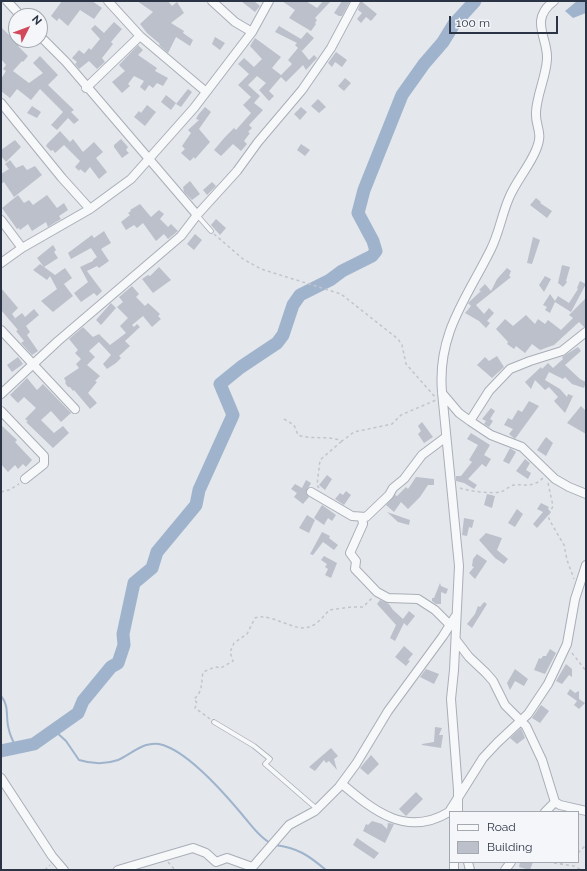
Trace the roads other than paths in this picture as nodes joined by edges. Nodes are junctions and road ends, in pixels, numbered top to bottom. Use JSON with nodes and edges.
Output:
{"nodes":[{"id":1,"x":108,"y":1,"type":"edge"},
{"id":2,"x":212,"y":1,"type":"edge"},
{"id":3,"x":269,"y":1,"type":"edge"},
{"id":4,"x":356,"y":1,"type":"edge"},
{"id":5,"x":554,"y":1,"type":"edge"},
{"id":6,"x":252,"y":32,"type":"junction"},
{"id":7,"x":140,"y":36,"type":"junction"},
{"id":8,"x":48,"y":44,"type":"edge"},
{"id":9,"x":86,"y":88,"type":"junction"},
{"id":10,"x":205,"y":91,"type":"junction"},
{"id":11,"x":1,"y":103,"type":"edge"},
{"id":12,"x":150,"y":159,"type":"junction"},
{"id":13,"x":90,"y":209,"type":"junction"},
{"id":14,"x":197,"y":215,"type":"junction"},
{"id":15,"x":1,"y":220,"type":"edge"},
{"id":16,"x":211,"y":231,"type":"road end"},
{"id":17,"x":22,"y":248,"type":"junction"},
{"id":18,"x":1,"y":263,"type":"edge"},
{"id":19,"x":1,"y":330,"type":"edge"},
{"id":20,"x":586,"y":332,"type":"edge"},
{"id":21,"x":32,"y":363,"type":"junction"},
{"id":22,"x":442,"y":392,"type":"junction"},
{"id":23,"x":1,"y":394,"type":"edge"},
{"id":24,"x":76,"y":409,"type":"dead end"},
{"id":25,"x":1,"y":410,"type":"edge"},
{"id":26,"x":470,"y":422,"type":"junction"},
{"id":27,"x":446,"y":437,"type":"junction"},
{"id":28,"x":25,"y":479,"type":"road end"},
{"id":29,"x":311,"y":492,"type":"dead end"},
{"id":30,"x":586,"y":494,"type":"edge"},
{"id":31,"x":362,"y":518,"type":"junction"},
{"id":32,"x":586,"y":565,"type":"edge"},
{"id":33,"x":456,"y":616,"type":"junction"},
{"id":34,"x":451,"y":626,"type":"junction"},
{"id":35,"x":456,"y":640,"type":"junction"},
{"id":36,"x":522,"y":721,"type":"junction"},
{"id":37,"x":214,"y":722,"type":"road end"},
{"id":38,"x":1,"y":778,"type":"edge"},
{"id":39,"x":342,"y":784,"type":"junction"},
{"id":40,"x":458,"y":798,"type":"junction"},
{"id":41,"x":555,"y":802,"type":"junction"},
{"id":42,"x":318,"y":809,"type":"junction"},
{"id":43,"x":450,"y":811,"type":"edge"},
{"id":44,"x":458,"y":811,"type":"edge"},
{"id":45,"x":545,"y":811,"type":"edge"},
{"id":46,"x":586,"y":811,"type":"edge"},
{"id":47,"x":449,"y":812,"type":"edge"},
{"id":48,"x":251,"y":868,"type":"edge"},
{"id":49,"x":64,"y":870,"type":"edge"},
{"id":50,"x":118,"y":870,"type":"edge"}],
"edges":[{"from":1,"to":7,"type":"street"},
{"from":2,"to":6,"type":"street"},
{"from":3,"to":6,"type":"street"},
{"from":4,"to":14,"type":"street"},
{"from":5,"to":22,"type":"street"},
{"from":6,"to":10,"type":"street"},
{"from":7,"to":9,"type":"street"},
{"from":7,"to":10,"type":"street"},
{"from":8,"to":9,"type":"street"},
{"from":9,"to":12,"type":"street"},
{"from":10,"to":12,"type":"street"},
{"from":11,"to":13,"type":"street"},
{"from":12,"to":13,"type":"street"},
{"from":12,"to":14,"type":"street"},
{"from":13,"to":17,"type":"street"},
{"from":14,"to":16,"type":"lane"},
{"from":14,"to":21,"type":"street"},
{"from":15,"to":17,"type":"street"},
{"from":17,"to":18,"type":"street"},
{"from":19,"to":21,"type":"street"},
{"from":20,"to":26,"type":"street"},
{"from":21,"to":23,"type":"street"},
{"from":21,"to":24,"type":"street"},
{"from":22,"to":26,"type":"street"},
{"from":22,"to":27,"type":"street"},
{"from":25,"to":28,"type":"street"},
{"from":26,"to":30,"type":"street"},
{"from":27,"to":31,"type":"street"},
{"from":27,"to":33,"type":"street"},
{"from":29,"to":31,"type":"street"},
{"from":31,"to":34,"type":"street"},
{"from":32,"to":36,"type":"street"},
{"from":33,"to":34,"type":"street"},
{"from":33,"to":35,"type":"street"},
{"from":34,"to":39,"type":"street"},
{"from":35,"to":36,"type":"street"},
{"from":35,"to":40,"type":"street"},
{"from":36,"to":40,"type":"street"},
{"from":36,"to":41,"type":"street"},
{"from":37,"to":42,"type":"lane"},
{"from":38,"to":49,"type":"street"},
{"from":39,"to":42,"type":"street"},
{"from":39,"to":47,"type":"street"},
{"from":40,"to":43,"type":"street"},
{"from":40,"to":44,"type":"street"},
{"from":41,"to":45,"type":"street"},
{"from":41,"to":46,"type":"street"},
{"from":42,"to":48,"type":"street"},
{"from":48,"to":50,"type":"street"}]}
